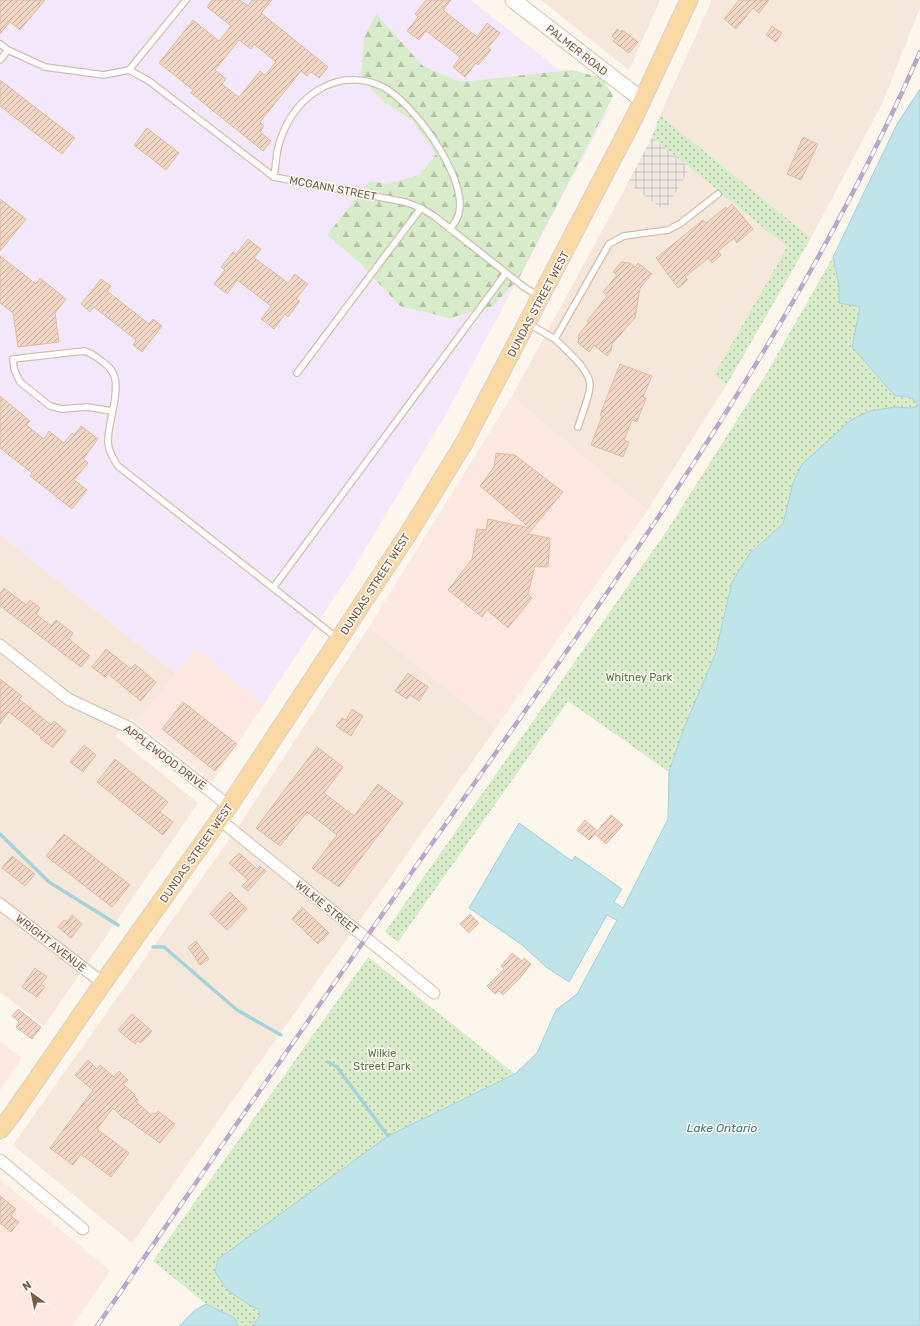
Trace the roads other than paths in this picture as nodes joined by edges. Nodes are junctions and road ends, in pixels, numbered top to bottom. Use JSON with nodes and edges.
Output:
{"nodes":[{"id":1,"x":186,"y":0,"type":"edge"},
{"id":2,"x":513,"y":0,"type":"edge"},
{"id":3,"x":689,"y":0,"type":"edge"},
{"id":4,"x":0,"y":44,"type":"edge"},
{"id":5,"x":8,"y":50,"type":"junction"},
{"id":6,"x":0,"y":60,"type":"edge"},
{"id":7,"x":129,"y":70,"type":"junction"},
{"id":8,"x":642,"y":100,"type":"junction"},
{"id":9,"x":274,"y":177,"type":"junction"},
{"id":10,"x":718,"y":194,"type":"dead end"},
{"id":11,"x":421,"y":208,"type":"junction"},
{"id":12,"x":450,"y":229,"type":"junction"},
{"id":13,"x":506,"y":273,"type":"junction"},
{"id":14,"x":542,"y":297,"type":"junction"},
{"id":15,"x":528,"y":323,"type":"junction"},
{"id":16,"x":555,"y":339,"type":"junction"},
{"id":17,"x":297,"y":374,"type":"dead end"},
{"id":18,"x":112,"y":411,"type":"junction"},
{"id":19,"x":578,"y":428,"type":"dead end"},
{"id":20,"x":273,"y":588,"type":"junction"},
{"id":21,"x":339,"y":639,"type":"junction"},
{"id":22,"x":0,"y":645,"type":"edge"},
{"id":23,"x":230,"y":806,"type":"junction"},
{"id":24,"x":220,"y":820,"type":"junction"},
{"id":25,"x":0,"y":904,"type":"edge"},
{"id":26,"x":103,"y":983,"type":"junction"},
{"id":27,"x":434,"y":993,"type":"dead end"},
{"id":28,"x":0,"y":1130,"type":"edge"},
{"id":29,"x":0,"y":1160,"type":"edge"},
{"id":30,"x":83,"y":1229,"type":"dead end"}],
"edges":[{"from":1,"to":7,"type":"lane"},
{"from":2,"to":8,"type":"street","name":"PALMER ROAD"},
{"from":3,"to":8,"type":"main road","name":"DUNDAS STREET WEST"},
{"from":4,"to":5,"type":"lane"},
{"from":5,"to":6,"type":"lane"},
{"from":5,"to":7,"type":"lane"},
{"from":7,"to":9,"type":"lane","name":"MCGANN STREET"},
{"from":8,"to":14,"type":"main road","name":"DUNDAS STREET WEST"},
{"from":9,"to":11,"type":"lane","name":"MCGANN STREET"},
{"from":9,"to":12,"type":"lane"},
{"from":10,"to":16,"type":"lane"},
{"from":11,"to":12,"type":"lane","name":"MCGANN STREET"},
{"from":11,"to":17,"type":"lane"},
{"from":12,"to":13,"type":"lane","name":"MCGANN STREET"},
{"from":13,"to":14,"type":"lane","name":"MCGANN STREET"},
{"from":13,"to":20,"type":"lane"},
{"from":14,"to":15,"type":"main road","name":"DUNDAS STREET WEST"},
{"from":15,"to":16,"type":"lane"},
{"from":15,"to":21,"type":"main road","name":"DUNDAS STREET WEST"},
{"from":16,"to":19,"type":"lane"},
{"from":18,"to":18,"type":"lane"},
{"from":18,"to":20,"type":"lane"},
{"from":20,"to":21,"type":"lane"},
{"from":21,"to":23,"type":"main road","name":"DUNDAS STREET WEST"},
{"from":22,"to":23,"type":"street","name":"APPLEWOOD DRIVE"},
{"from":23,"to":24,"type":"main road","name":"DUNDAS STREET WEST"},
{"from":24,"to":26,"type":"main road","name":"DUNDAS STREET WEST"},
{"from":24,"to":27,"type":"street","name":"WILKIE STREET"},
{"from":25,"to":26,"type":"street","name":"WRIGHT AVENUE"},
{"from":26,"to":28,"type":"main road","name":"DUNDAS STREET WEST"},
{"from":29,"to":30,"type":"street"}]}
